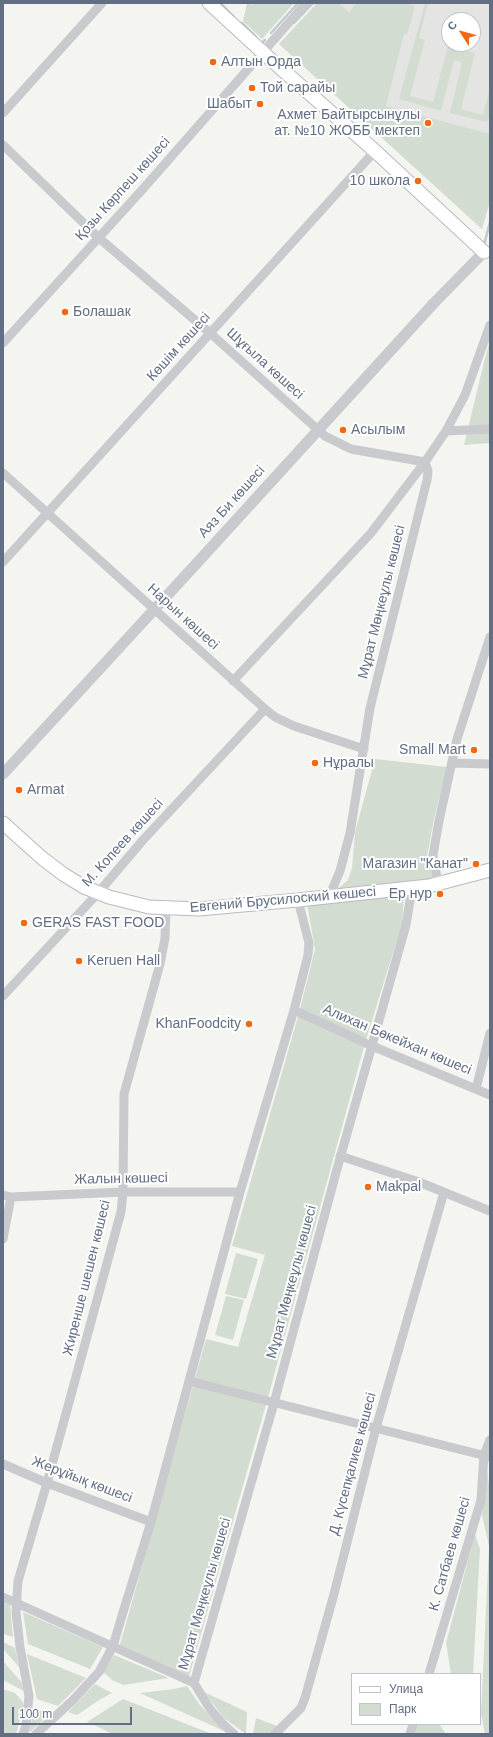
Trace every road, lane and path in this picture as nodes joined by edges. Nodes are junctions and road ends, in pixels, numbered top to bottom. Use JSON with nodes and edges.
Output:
{"nodes":[{"id":1,"x":102,"y":3,"type":"edge"},
{"id":2,"x":209,"y":3,"type":"edge"},
{"id":3,"x":306,"y":3,"type":"edge"},
{"id":4,"x":262,"y":52,"type":"junction"},
{"id":5,"x":3,"y":113,"type":"edge"},
{"id":6,"x":3,"y":145,"type":"edge"},
{"id":7,"x":375,"y":151,"type":"junction"},
{"id":8,"x":99,"y":238,"type":"junction"},
{"id":9,"x":488,"y":251,"type":"edge"},
{"id":10,"x":490,"y":325,"type":"edge"},
{"id":11,"x":210,"y":333,"type":"junction"},
{"id":12,"x":3,"y":343,"type":"edge"},
{"id":13,"x":490,"y":429,"type":"edge"},
{"id":14,"x":318,"y":431,"type":"junction"},
{"id":15,"x":446,"y":431,"type":"junction"},
{"id":16,"x":425,"y":462,"type":"junction"},
{"id":17,"x":3,"y":474,"type":"edge"},
{"id":18,"x":47,"y":514,"type":"junction"},
{"id":19,"x":3,"y":562,"type":"edge"},
{"id":20,"x":155,"y":610,"type":"junction"},
{"id":21,"x":490,"y":637,"type":"edge"},
{"id":22,"x":233,"y":681,"type":"junction"},
{"id":23,"x":264,"y":709,"type":"junction"},
{"id":24,"x":364,"y":749,"type":"junction"},
{"id":25,"x":452,"y":763,"type":"junction"},
{"id":26,"x":490,"y":764,"type":"edge"},
{"id":27,"x":3,"y":774,"type":"edge"},
{"id":28,"x":3,"y":823,"type":"edge"},
{"id":29,"x":490,"y":870,"type":"edge"},
{"id":30,"x":438,"y":884,"type":"junction"},
{"id":31,"x":412,"y":888,"type":"junction"},
{"id":32,"x":98,"y":893,"type":"junction"},
{"id":33,"x":329,"y":897,"type":"junction"},
{"id":34,"x":298,"y":900,"type":"junction"},
{"id":35,"x":166,"y":908,"type":"junction"},
{"id":36,"x":3,"y":996,"type":"edge"},
{"id":37,"x":294,"y":1010,"type":"junction"},
{"id":38,"x":490,"y":1033,"type":"edge"},
{"id":39,"x":372,"y":1046,"type":"junction"},
{"id":40,"x":476,"y":1089,"type":"junction"},
{"id":41,"x":490,"y":1095,"type":"edge"},
{"id":42,"x":340,"y":1156,"type":"junction"},
{"id":43,"x":123,"y":1192,"type":"junction"},
{"id":44,"x":240,"y":1192,"type":"junction"},
{"id":45,"x":444,"y":1192,"type":"junction"},
{"id":46,"x":7,"y":1196,"type":"edge"},
{"id":47,"x":490,"y":1211,"type":"edge"},
{"id":48,"x":3,"y":1239,"type":"edge"},
{"id":49,"x":189,"y":1381,"type":"junction"},
{"id":50,"x":274,"y":1402,"type":"junction"},
{"id":51,"x":376,"y":1428,"type":"junction"},
{"id":52,"x":490,"y":1440,"type":"edge"},
{"id":53,"x":487,"y":1456,"type":"edge"},
{"id":54,"x":3,"y":1464,"type":"edge"},
{"id":55,"x":47,"y":1483,"type":"junction"},
{"id":56,"x":151,"y":1522,"type":"junction"},
{"id":57,"x":3,"y":1597,"type":"edge"},
{"id":58,"x":16,"y":1603,"type":"junction"},
{"id":59,"x":113,"y":1646,"type":"junction"},
{"id":60,"x":429,"y":1673,"type":"edge"},
{"id":61,"x":194,"y":1683,"type":"junction"},
{"id":62,"x":23,"y":1734,"type":"edge"},
{"id":63,"x":36,"y":1734,"type":"edge"},
{"id":64,"x":234,"y":1734,"type":"edge"},
{"id":65,"x":275,"y":1734,"type":"edge"}],
"edges":[{"from":1,"to":5,"type":"street"},
{"from":2,"to":4,"type":"main road"},
{"from":3,"to":4,"type":"street","name":"Қозы Көрпеш көшесі"},
{"from":4,"to":7,"type":"main road"},
{"from":4,"to":8,"type":"street","name":"Қозы Көрпеш көшесі"},
{"from":6,"to":8,"type":"street","name":"Шұғыла көшесі"},
{"from":7,"to":9,"type":"main road"},
{"from":7,"to":11,"type":"street","name":"Көшім көшесі"},
{"from":8,"to":11,"type":"street","name":"Шұғыла көшесі"},
{"from":8,"to":12,"type":"street","name":"Қозы Көрпеш көшесі"},
{"from":9,"to":14,"type":"street","name":"Аяз Би көшесі"},
{"from":10,"to":15,"type":"street"},
{"from":11,"to":14,"type":"street","name":"Шұғыла көшесі"},
{"from":11,"to":18,"type":"street","name":"Көшім көшесі"},
{"from":13,"to":15,"type":"street"},
{"from":14,"to":16,"type":"street","name":"Шұғыла көшесі"},
{"from":14,"to":20,"type":"street","name":"Аяз Би көшесі"},
{"from":15,"to":16,"type":"street"},
{"from":16,"to":22,"type":"street"},
{"from":16,"to":24,"type":"street","name":"Мұрат Мөңкеұлы көшесі"},
{"from":17,"to":18,"type":"street","name":"Нарын көшесі"},
{"from":18,"to":19,"type":"street","name":"Көшім көшесі"},
{"from":18,"to":20,"type":"street","name":"Нарын көшесі"},
{"from":20,"to":22,"type":"street","name":"Нарын көшесі"},
{"from":20,"to":27,"type":"street","name":"Аяз Би көшесі"},
{"from":21,"to":25,"type":"street"},
{"from":22,"to":23,"type":"street","name":"Нарын көшесі"},
{"from":23,"to":24,"type":"street","name":"Нарын көшесі"},
{"from":23,"to":32,"type":"street","name":"М. Копеев көшесі"},
{"from":24,"to":33,"type":"street","name":"Мұрат Мөңкеұлы көшесі"},
{"from":25,"to":26,"type":"street"},
{"from":25,"to":30,"type":"street"},
{"from":28,"to":32,"type":"main road","name":"Евгений Брусилоский көшесі"},
{"from":29,"to":30,"type":"main road","name":"Евгений Брусилоский көшесі"},
{"from":30,"to":31,"type":"main road","name":"Евгений Брусилоский көшесі"},
{"from":31,"to":33,"type":"main road","name":"Евгений Брусилоский көшесі"},
{"from":31,"to":39,"type":"street","name":"Мұрат Мөңкеұлы көшесі"},
{"from":32,"to":35,"type":"main road","name":"Евгений Брусилоский көшесі"},
{"from":32,"to":36,"type":"street","name":"М. Копеев көшесі"},
{"from":33,"to":34,"type":"main road","name":"Евгений Брусилоский көшесі"},
{"from":34,"to":35,"type":"main road","name":"Евгений Брусилоский көшесі"},
{"from":34,"to":37,"type":"street"},
{"from":35,"to":43,"type":"street","name":"Жиренше шешен көшесі"},
{"from":37,"to":39,"type":"street","name":"Алихан Бөкейхан көшесі"},
{"from":37,"to":44,"type":"street"},
{"from":38,"to":40,"type":"street"},
{"from":39,"to":40,"type":"street","name":"Алихан Бөкейхан көшесі"},
{"from":39,"to":42,"type":"street","name":"Мұрат Мөңкеұлы көшесі"},
{"from":40,"to":41,"type":"street","name":"Алихан Бөкейхан көшесі"},
{"from":42,"to":45,"type":"street"},
{"from":42,"to":50,"type":"street","name":"Мұрат Мөңкеұлы көшесі"},
{"from":43,"to":44,"type":"street","name":"Жалын көшесі"},
{"from":43,"to":46,"type":"street","name":"Жалын көшесі"},
{"from":43,"to":55,"type":"street","name":"Жиренше шешен көшесі"},
{"from":44,"to":49,"type":"street"},
{"from":45,"to":47,"type":"street"},
{"from":45,"to":51,"type":"street","name":"Д. Күсепқалиев көшесі"},
{"from":46,"to":48,"type":"street"},
{"from":49,"to":50,"type":"street"},
{"from":49,"to":56,"type":"street"},
{"from":50,"to":51,"type":"street"},
{"from":50,"to":61,"type":"street","name":"Мұрат Мөңкеұлы көшесі"},
{"from":51,"to":53,"type":"street"},
{"from":51,"to":65,"type":"street","name":"Д. Күсепқалиев көшесі"},
{"from":52,"to":53,"type":"street","name":"К. Сатбаев көшесі"},
{"from":53,"to":60,"type":"street","name":"К. Сатбаев көшесі"},
{"from":54,"to":55,"type":"street","name":"Жерұйық көшесі"},
{"from":55,"to":56,"type":"street","name":"Жерұйық көшесі"},
{"from":55,"to":58,"type":"street","name":"Жиренше шешен көшесі"},
{"from":56,"to":59,"type":"street"},
{"from":57,"to":58,"type":"street"},
{"from":58,"to":59,"type":"street"},
{"from":58,"to":62,"type":"street","name":"Жиренше шешен көшесі"},
{"from":59,"to":61,"type":"street"},
{"from":59,"to":63,"type":"street"},
{"from":61,"to":64,"type":"street"}]}
